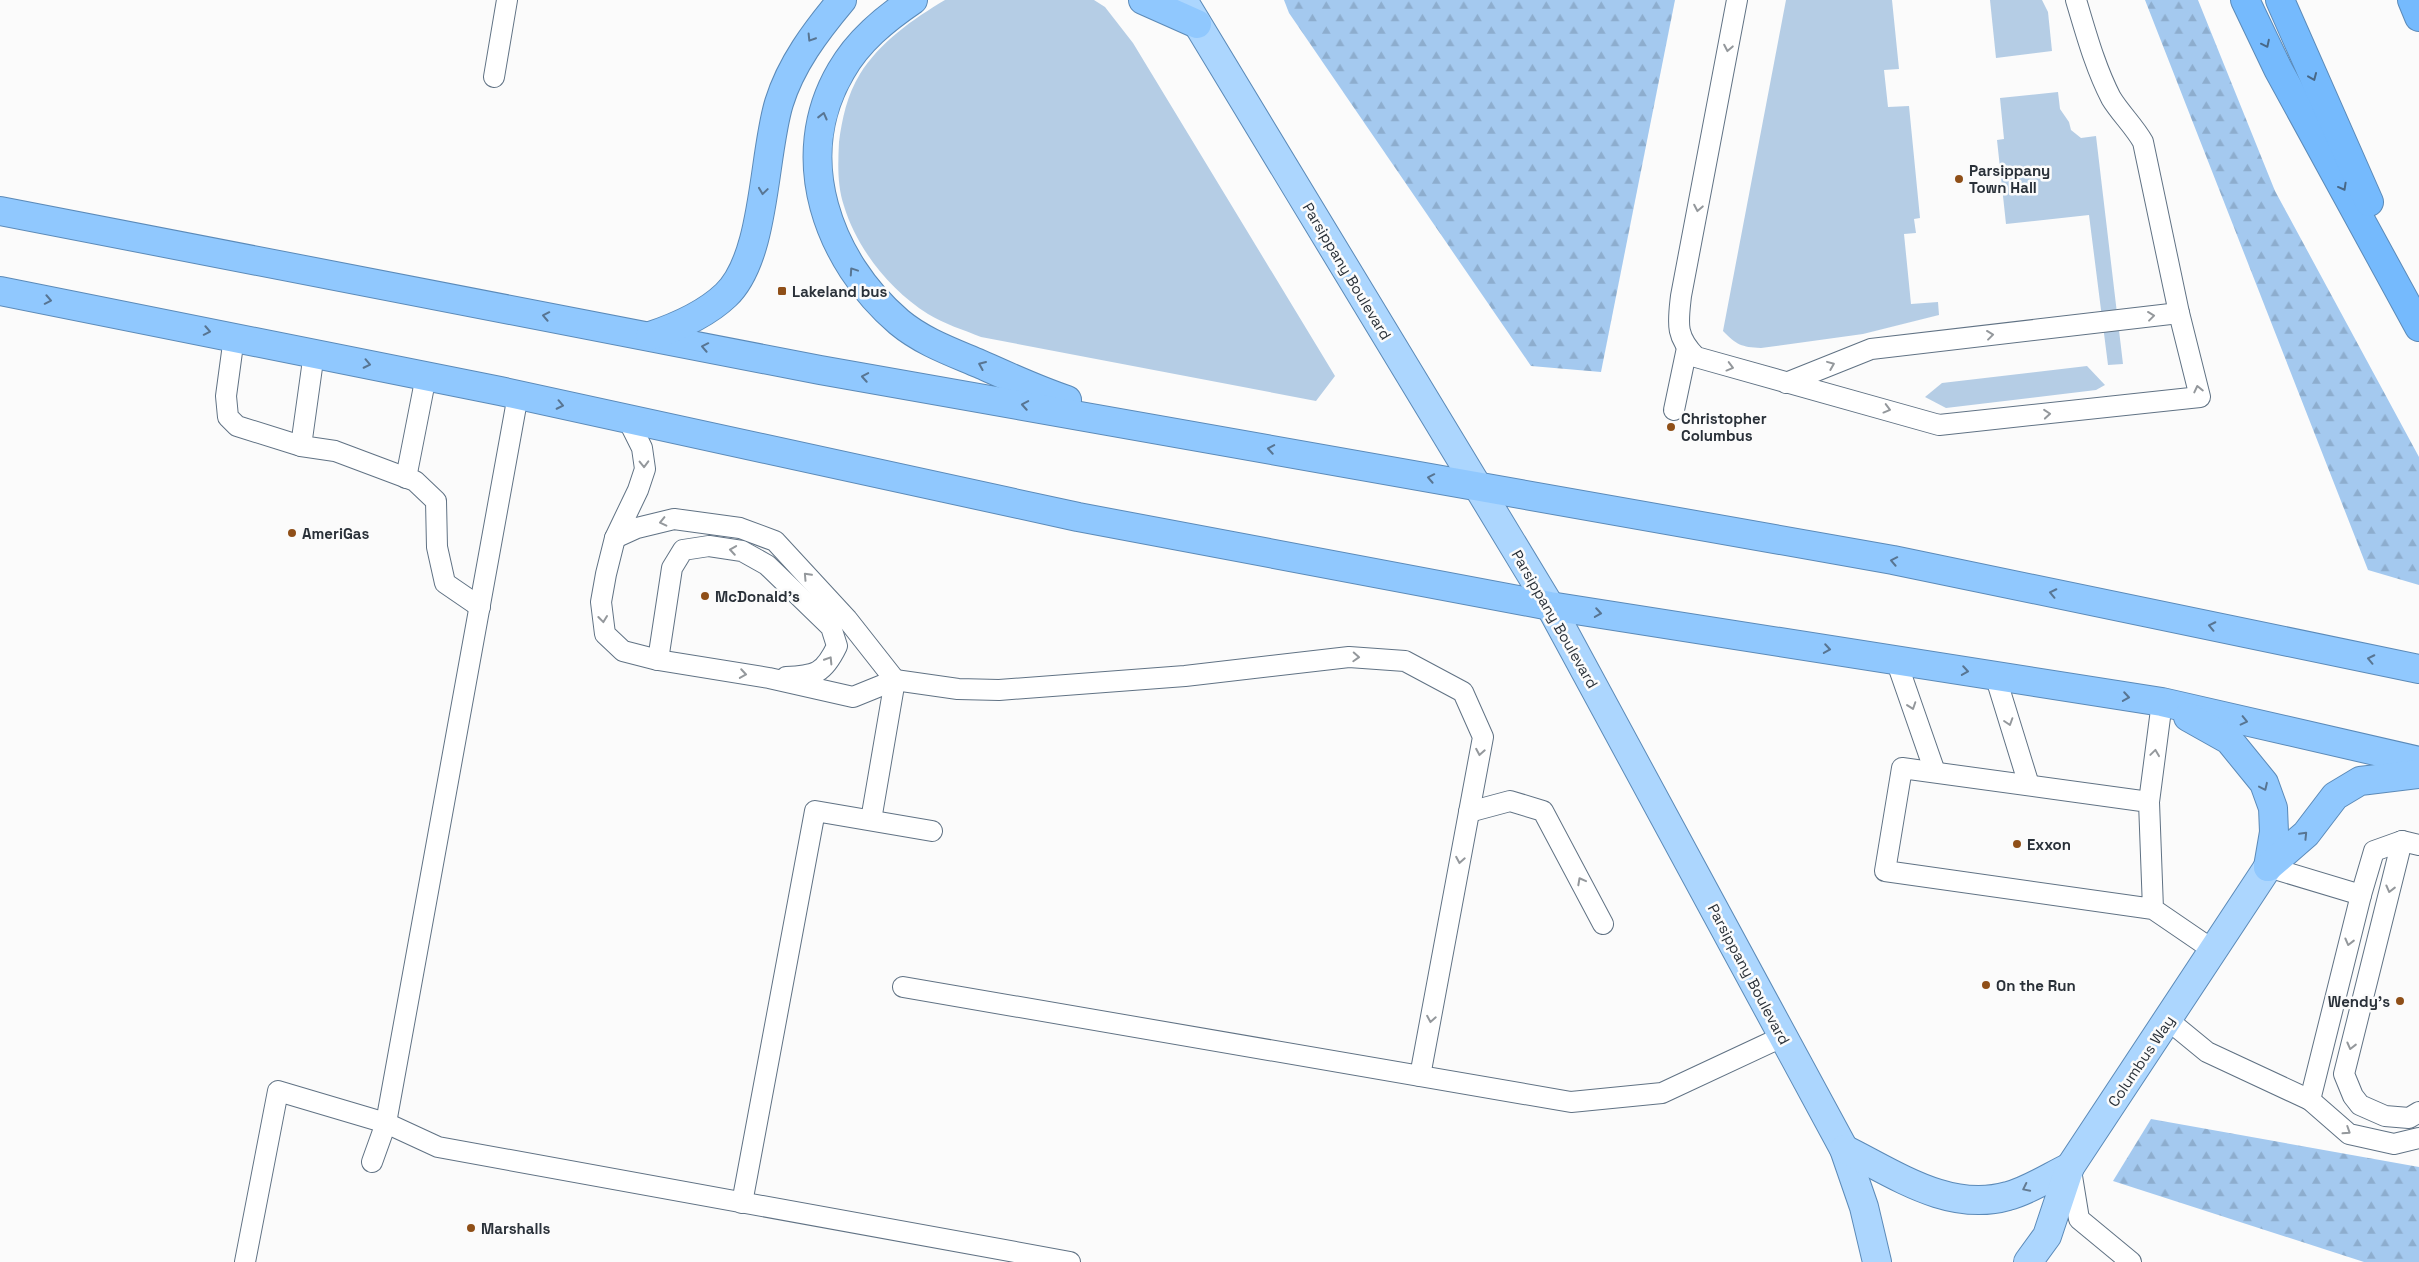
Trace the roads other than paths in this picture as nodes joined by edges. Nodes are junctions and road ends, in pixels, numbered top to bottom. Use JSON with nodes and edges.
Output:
{"nodes":[{"id":1,"x":507,"y":0,"type":"edge"},
{"id":2,"x":842,"y":0,"type":"edge"},
{"id":3,"x":913,"y":0,"type":"edge"},
{"id":4,"x":1143,"y":0,"type":"edge"},
{"id":5,"x":1183,"y":0,"type":"edge"},
{"id":6,"x":1737,"y":0,"type":"edge"},
{"id":7,"x":2076,"y":0,"type":"edge"},
{"id":8,"x":2245,"y":0,"type":"edge"},
{"id":9,"x":2280,"y":0,"type":"edge"},
{"id":10,"x":2412,"y":0,"type":"edge"},
{"id":11,"x":2419,"y":17,"type":"edge"},
{"id":12,"x":1197,"y":24,"type":"junction"},
{"id":13,"x":494,"y":77,"type":"dead end"},
{"id":14,"x":5,"y":208,"type":"edge"},
{"id":15,"x":0,"y":291,"type":"edge"},
{"id":16,"x":2419,"y":306,"type":"edge"},
{"id":17,"x":2179,"y":312,"type":"junction"},
{"id":18,"x":2419,"y":327,"type":"edge"},
{"id":19,"x":650,"y":336,"type":"junction"},
{"id":20,"x":234,"y":337,"type":"junction"},
{"id":21,"x":1687,"y":348,"type":"junction"},
{"id":22,"x":314,"y":353,"type":"junction"},
{"id":23,"x":426,"y":376,"type":"junction"},
{"id":24,"x":1786,"y":382,"type":"junction"},
{"id":25,"x":518,"y":395,"type":"junction"},
{"id":26,"x":1674,"y":410,"type":"dead end"},
{"id":27,"x":628,"y":420,"type":"junction"},
{"id":28,"x":1142,"y":426,"type":"junction"},
{"id":29,"x":301,"y":446,"type":"junction"},
{"id":30,"x":406,"y":478,"type":"junction"},
{"id":31,"x":1479,"y":488,"type":"junction"},
{"id":32,"x":615,"y":538,"type":"junction"},
{"id":33,"x":805,"y":601,"type":"junction"},
{"id":34,"x":1550,"y":606,"type":"junction"},
{"id":35,"x":480,"y":607,"type":"junction"},
{"id":36,"x":847,"y":619,"type":"junction"},
{"id":37,"x":658,"y":660,"type":"junction"},
{"id":38,"x":1896,"y":660,"type":"junction"},
{"id":39,"x":2419,"y":669,"type":"edge"},
{"id":40,"x":1995,"y":675,"type":"junction"},
{"id":41,"x":769,"y":678,"type":"junction"},
{"id":42,"x":895,"y":680,"type":"junction"},
{"id":43,"x":2162,"y":702,"type":"junction"},
{"id":44,"x":2419,"y":760,"type":"edge"},
{"id":45,"x":1935,"y":772,"type":"junction"},
{"id":46,"x":2419,"y":774,"type":"edge"},
{"id":47,"x":2029,"y":785,"type":"junction"},
{"id":48,"x":2149,"y":802,"type":"junction"},
{"id":49,"x":1469,"y":812,"type":"junction"},
{"id":50,"x":871,"y":820,"type":"junction"},
{"id":51,"x":932,"y":831,"type":"dead end"},
{"id":52,"x":2410,"y":843,"type":"edge"},
{"id":53,"x":2268,"y":867,"type":"junction"},
{"id":54,"x":2361,"y":895,"type":"junction"},
{"id":55,"x":2152,"y":909,"type":"junction"},
{"id":56,"x":1604,"y":924,"type":"dead end"},
{"id":57,"x":2213,"y":950,"type":"junction"},
{"id":58,"x":903,"y":987,"type":"dead end"},
{"id":59,"x":2168,"y":1020,"type":"junction"},
{"id":60,"x":1784,"y":1036,"type":"junction"},
{"id":61,"x":1420,"y":1076,"type":"junction"},
{"id":62,"x":2310,"y":1100,"type":"junction"},
{"id":63,"x":2419,"y":1112,"type":"edge"},
{"id":64,"x":386,"y":1122,"type":"junction"},
{"id":65,"x":2419,"y":1138,"type":"edge"},
{"id":66,"x":1844,"y":1149,"type":"junction"},
{"id":67,"x":372,"y":1162,"type":"dead end"},
{"id":68,"x":2070,"y":1167,"type":"junction"},
{"id":69,"x":742,"y":1202,"type":"junction"},
{"id":70,"x":245,"y":1262,"type":"edge"},
{"id":71,"x":1070,"y":1262,"type":"edge"},
{"id":72,"x":1877,"y":1262,"type":"edge"},
{"id":73,"x":2028,"y":1262,"type":"edge"},
{"id":74,"x":2131,"y":1262,"type":"edge"}],
"edges":[{"from":1,"to":13,"type":"lane"},
{"from":2,"to":19,"type":"highway","one_way":true},
{"from":28,"to":3,"type":"highway","one_way":true},
{"from":4,"to":12,"type":"highway"},
{"from":5,"to":12,"type":"main road","name":"Parsippany Boulevard"},
{"from":6,"to":21,"type":"lane","one_way":true},
{"from":7,"to":17,"type":"lane"},
{"from":8,"to":18,"type":"highway","one_way":true},
{"from":9,"to":16,"type":"highway","one_way":true},
{"from":10,"to":11,"type":"highway"},
{"from":12,"to":31,"type":"main road","name":"Parsippany Boulevard"},
{"from":19,"to":14,"type":"highway","one_way":true},
{"from":15,"to":20,"type":"highway","one_way":true},
{"from":24,"to":17,"type":"lane","one_way":true},
{"from":24,"to":17,"type":"lane","one_way":true},
{"from":28,"to":19,"type":"highway","one_way":true},
{"from":20,"to":22,"type":"highway"},
{"from":20,"to":29,"type":"lane"},
{"from":21,"to":24,"type":"lane","one_way":true},
{"from":21,"to":26,"type":"lane"},
{"from":22,"to":23,"type":"highway","one_way":true},
{"from":22,"to":29,"type":"lane"},
{"from":23,"to":25,"type":"highway"},
{"from":23,"to":30,"type":"lane"},
{"from":25,"to":27,"type":"highway","one_way":true},
{"from":25,"to":35,"type":"lane"},
{"from":27,"to":32,"type":"lane","one_way":true},
{"from":27,"to":34,"type":"highway"},
{"from":31,"to":28,"type":"highway","one_way":true},
{"from":29,"to":30,"type":"lane"},
{"from":30,"to":35,"type":"lane"},
{"from":31,"to":34,"type":"main road","name":"Parsippany Boulevard"},
{"from":39,"to":31,"type":"highway","one_way":true},
{"from":36,"to":32,"type":"lane","one_way":true},
{"from":32,"to":37,"type":"lane","one_way":true},
{"from":33,"to":36,"type":"lane"},
{"from":33,"to":37,"type":"lane","one_way":true},
{"from":41,"to":33,"type":"lane","one_way":true},
{"from":34,"to":38,"type":"highway","one_way":true},
{"from":34,"to":60,"type":"main road","name":"Parsippany Boulevard"},
{"from":35,"to":64,"type":"lane"},
{"from":36,"to":42,"type":"lane"},
{"from":37,"to":41,"type":"lane","one_way":true},
{"from":38,"to":40,"type":"highway","one_way":true},
{"from":38,"to":45,"type":"lane","one_way":true},
{"from":40,"to":43,"type":"highway","one_way":true},
{"from":40,"to":47,"type":"lane","one_way":true},
{"from":41,"to":42,"type":"lane"},
{"from":42,"to":49,"type":"lane","one_way":true},
{"from":42,"to":50,"type":"lane"},
{"from":43,"to":44,"type":"highway","one_way":true},
{"from":48,"to":43,"type":"lane","one_way":true},
{"from":43,"to":53,"type":"highway","one_way":true},
{"from":45,"to":47,"type":"lane"},
{"from":45,"to":55,"type":"lane"},
{"from":53,"to":46,"type":"highway","one_way":true},
{"from":47,"to":48,"type":"lane"},
{"from":48,"to":55,"type":"lane"},
{"from":56,"to":49,"type":"lane","one_way":true},
{"from":49,"to":61,"type":"lane","one_way":true},
{"from":50,"to":51,"type":"lane"},
{"from":50,"to":69,"type":"lane"},
{"from":52,"to":54,"type":"lane"},
{"from":52,"to":63,"type":"lane","one_way":true},
{"from":53,"to":54,"type":"lane"},
{"from":53,"to":57,"type":"main road","name":"Columbus Way"},
{"from":54,"to":62,"type":"lane","one_way":true},
{"from":55,"to":57,"type":"lane"},
{"from":57,"to":59,"type":"main road","name":"Columbus Way"},
{"from":58,"to":61,"type":"lane"},
{"from":59,"to":62,"type":"lane"},
{"from":59,"to":68,"type":"main road","name":"Columbus Way"},
{"from":60,"to":61,"type":"lane"},
{"from":60,"to":66,"type":"main road","name":"Parsippany Boulevard"},
{"from":62,"to":65,"type":"lane","one_way":true},
{"from":64,"to":67,"type":"lane"},
{"from":64,"to":69,"type":"lane"},
{"from":64,"to":70,"type":"lane"},
{"from":68,"to":66,"type":"main road","one_way":true},
{"from":66,"to":72,"type":"main road","name":"Parsippany Boulevard"},
{"from":68,"to":73,"type":"main road","name":"Columbus Way"},
{"from":68,"to":74,"type":"lane"},
{"from":69,"to":71,"type":"lane"}]}
